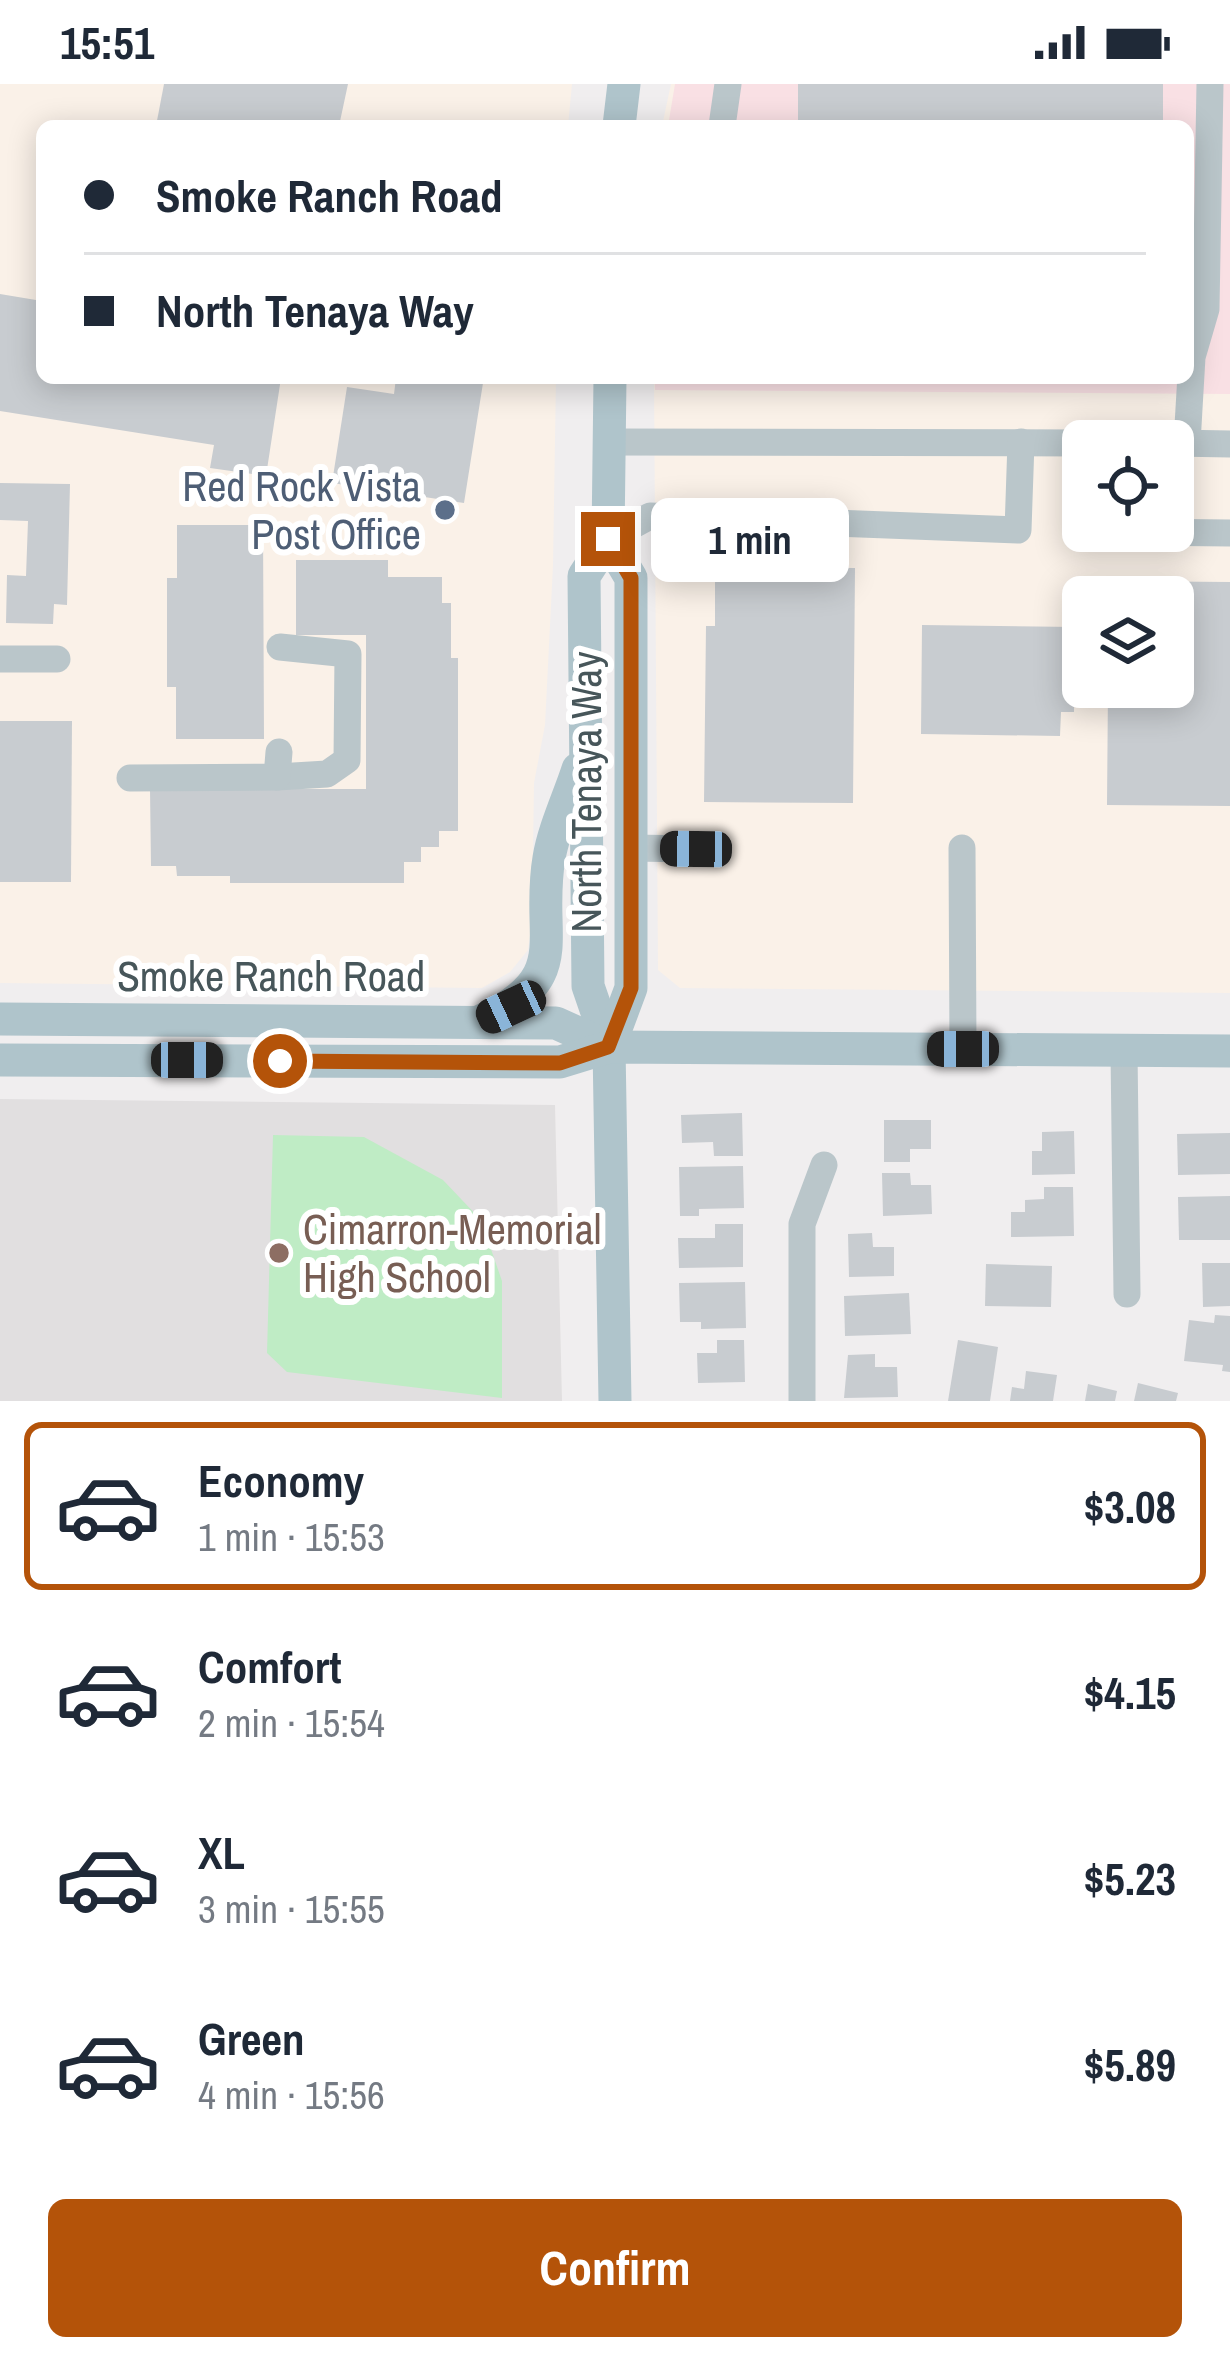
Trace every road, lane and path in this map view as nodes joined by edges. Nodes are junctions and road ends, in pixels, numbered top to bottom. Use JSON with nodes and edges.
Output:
{"nodes":[{"id":1,"x":624,"y":84,"type":"edge"},
{"id":2,"x":728,"y":84,"type":"edge"},
{"id":3,"x":1210,"y":84,"type":"edge"},
{"id":4,"x":620,"y":120,"type":"edge"},
{"id":5,"x":723,"y":120,"type":"edge"},
{"id":6,"x":1194,"y":346,"type":"edge"},
{"id":7,"x":610,"y":384,"type":"edge"},
{"id":8,"x":1187,"y":384,"type":"edge"},
{"id":9,"x":1183,"y":420,"type":"edge"},
{"id":10,"x":609,"y":442,"type":"junction"},
{"id":11,"x":1021,"y":442,"type":"junction"},
{"id":12,"x":1062,"y":443,"type":"edge"},
{"id":13,"x":1194,"y":443,"type":"edge"},
{"id":14,"x":1230,"y":444,"type":"edge"},
{"id":15,"x":1194,"y":533,"type":"edge"},
{"id":16,"x":1230,"y":533,"type":"edge"},
{"id":17,"x":608,"y":539,"type":"junction"},
{"id":18,"x":280,"y":647,"type":"dead end"},
{"id":19,"x":0,"y":659,"type":"edge"},
{"id":20,"x":57,"y":659,"type":"dead end"},
{"id":21,"x":586,"y":744,"type":"junction"},
{"id":22,"x":130,"y":778,"type":"dead end"},
{"id":23,"x":631,"y":848,"type":"junction"},
{"id":24,"x":962,"y":848,"type":"dead end"},
{"id":25,"x":696,"y":849,"type":"dead end"},
{"id":26,"x":0,"y":1019,"type":"edge"},
{"id":27,"x":478,"y":1022,"type":"junction"},
{"id":28,"x":608,"y":1047,"type":"junction"},
{"id":29,"x":963,"y":1049,"type":"junction"},
{"id":30,"x":1124,"y":1051,"type":"junction"},
{"id":31,"x":1230,"y":1051,"type":"edge"},
{"id":32,"x":0,"y":1060,"type":"edge"},
{"id":33,"x":824,"y":1165,"type":"dead end"},
{"id":34,"x":1127,"y":1294,"type":"dead end"},
{"id":35,"x":615,"y":1401,"type":"edge"},
{"id":36,"x":802,"y":1401,"type":"edge"}],
"edges":[{"from":1,"to":4,"type":"main road"},
{"from":2,"to":5,"type":"street"},
{"from":3,"to":6,"type":"street"},
{"from":7,"to":10,"type":"main road","name":"North Tenaya Way"},
{"from":8,"to":9,"type":"street"},
{"from":10,"to":11,"type":"street"},
{"from":10,"to":17,"type":"main road","name":"North Tenaya Way"},
{"from":11,"to":12,"type":"street"},
{"from":11,"to":17,"type":"street"},
{"from":13,"to":14,"type":"street"},
{"from":15,"to":16,"type":"street"},
{"from":17,"to":21,"type":"main road","name":"North Tenaya Way"},
{"from":17,"to":23,"type":"main road","name":"North Tenaya Way"},
{"from":18,"to":22,"type":"street"},
{"from":19,"to":20,"type":"street"},
{"from":21,"to":27,"type":"main road"},
{"from":21,"to":28,"type":"main road","name":"North Tenaya Way"},
{"from":23,"to":25,"type":"street"},
{"from":23,"to":28,"type":"main road","name":"North Tenaya Way"},
{"from":24,"to":29,"type":"street"},
{"from":26,"to":27,"type":"main road","name":"Smoke Ranch Road"},
{"from":27,"to":28,"type":"main road","name":"Smoke Ranch Road"},
{"from":28,"to":29,"type":"main road","name":"Smoke Ranch Road"},
{"from":28,"to":32,"type":"main road","name":"Smoke Ranch Road"},
{"from":28,"to":35,"type":"main road","name":"North Tenaya Way"},
{"from":29,"to":30,"type":"main road","name":"Smoke Ranch Road"},
{"from":30,"to":31,"type":"main road","name":"Smoke Ranch Road"},
{"from":30,"to":34,"type":"street"},
{"from":33,"to":36,"type":"street"}]}
